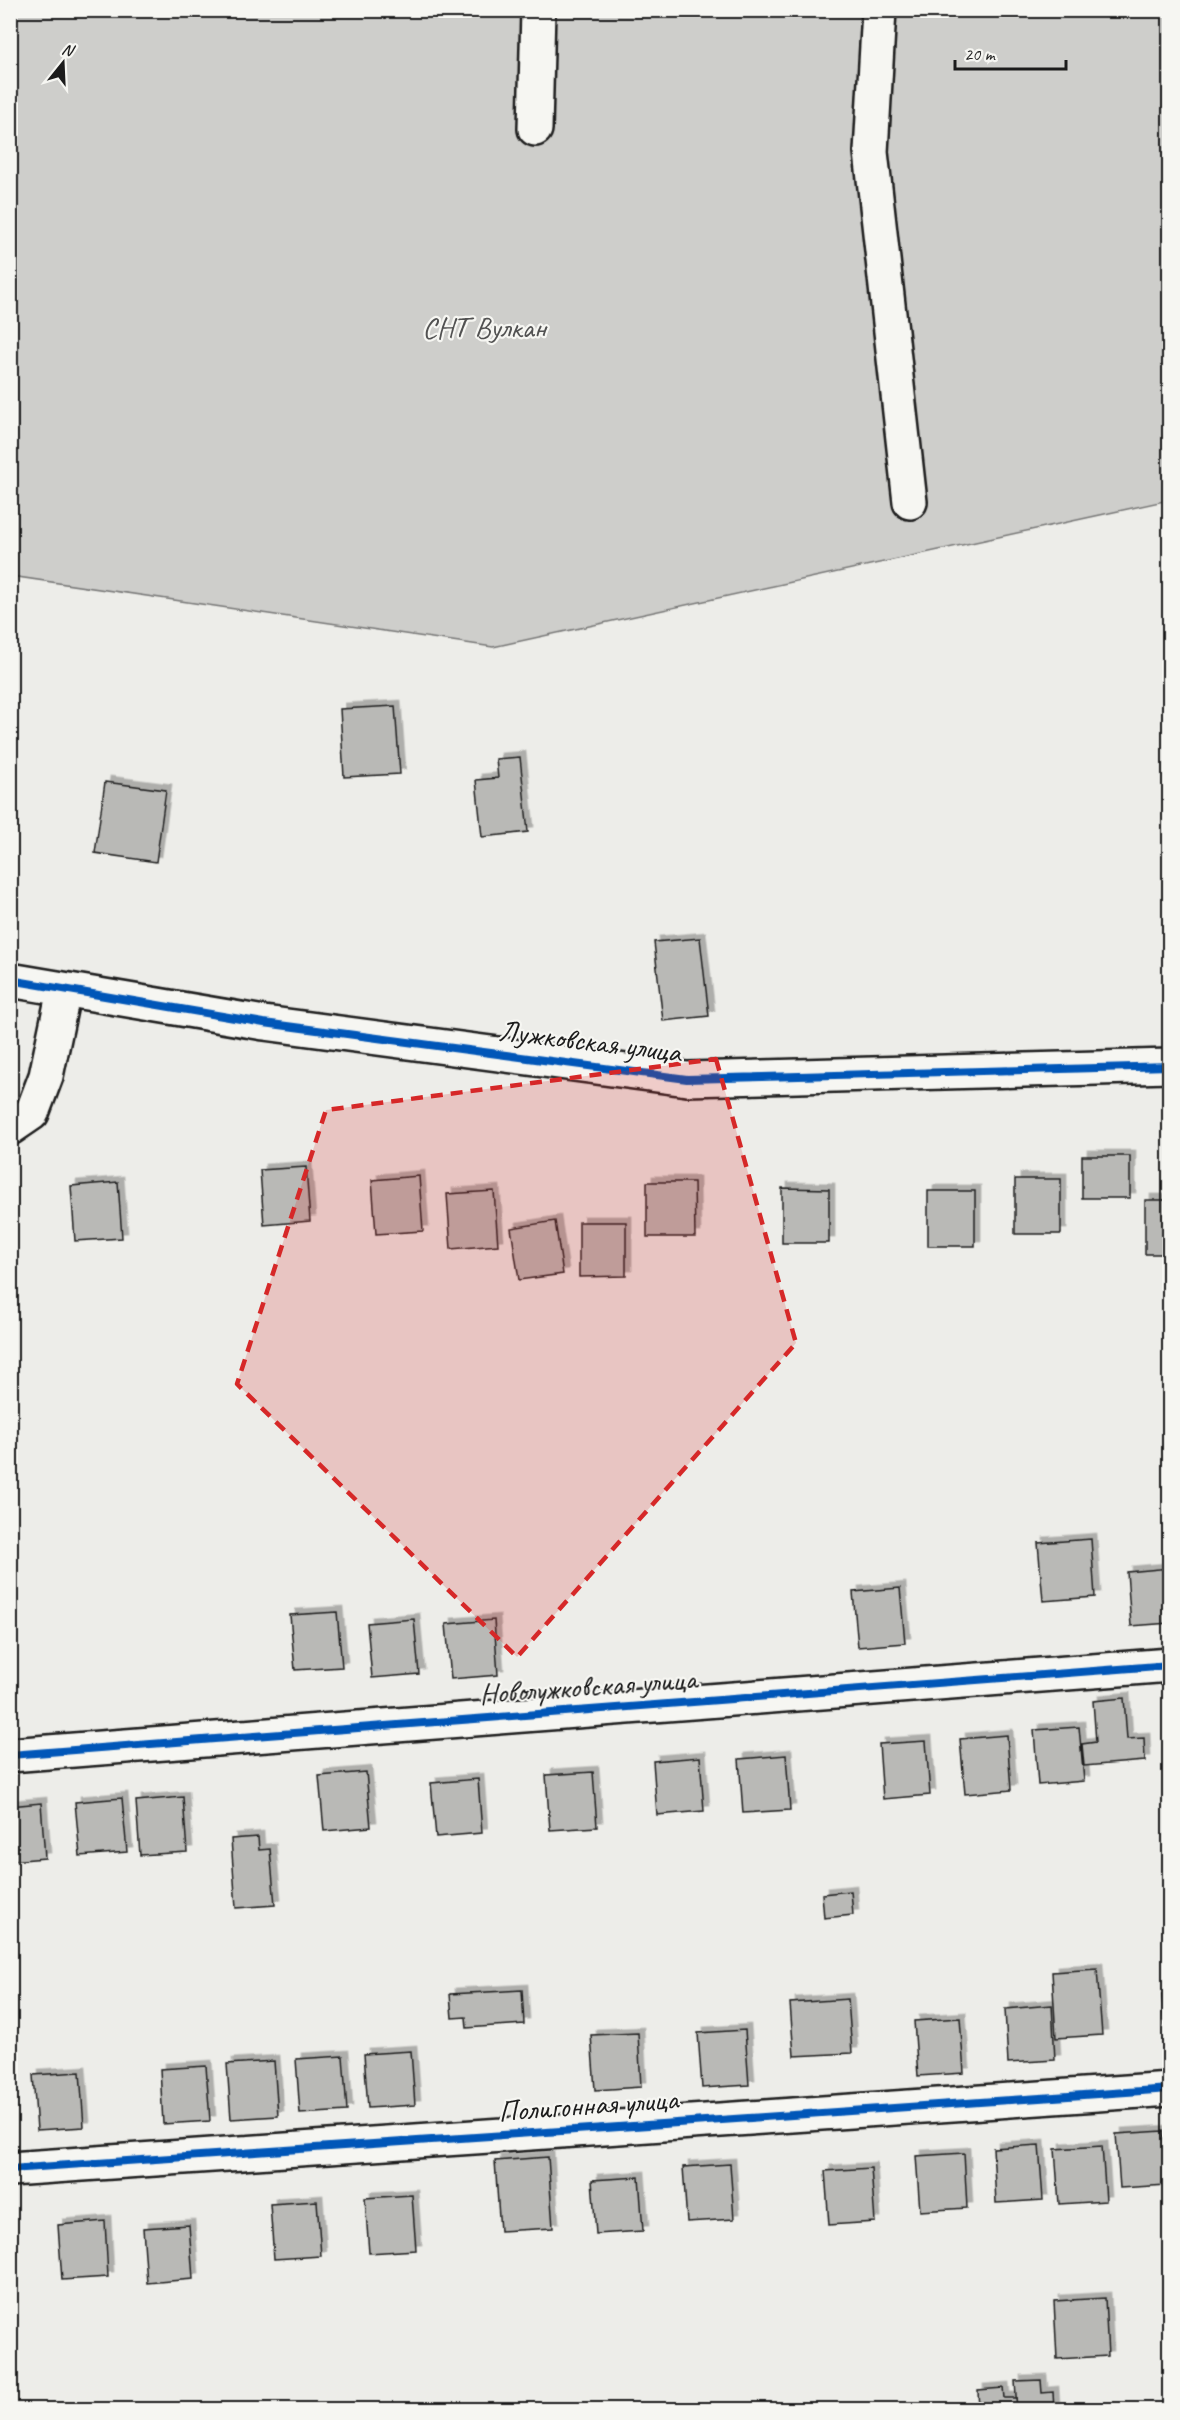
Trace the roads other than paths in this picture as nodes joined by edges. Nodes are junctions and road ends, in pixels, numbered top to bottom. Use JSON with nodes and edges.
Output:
{"nodes":[{"id":1,"x":538,"y":10,"type":"edge"},
{"id":2,"x":879,"y":10,"type":"edge"},
{"id":3,"x":535,"y":129,"type":"dead end"},
{"id":4,"x":910,"y":502,"type":"dead end"},
{"id":5,"x":10,"y":980,"type":"edge"},
{"id":6,"x":64,"y":990,"type":"junction"},
{"id":7,"x":1170,"y":1066,"type":"edge"},
{"id":8,"x":10,"y":1128,"type":"edge"},
{"id":9,"x":1170,"y":1665,"type":"edge"},
{"id":10,"x":10,"y":1755,"type":"edge"},
{"id":11,"x":1170,"y":2089,"type":"edge"},
{"id":12,"x":10,"y":2169,"type":"edge"}],
"edges":[{"from":1,"to":3,"type":"street"},
{"from":2,"to":4,"type":"street"},
{"from":5,"to":6,"type":"street","name":"Лужковская улица"},
{"from":6,"to":7,"type":"street","name":"Лужковская улица"},
{"from":6,"to":8,"type":"street"},
{"from":9,"to":10,"type":"street","name":"Новолужковская улица"},
{"from":11,"to":12,"type":"street","name":"Полигонная улица"}]}
